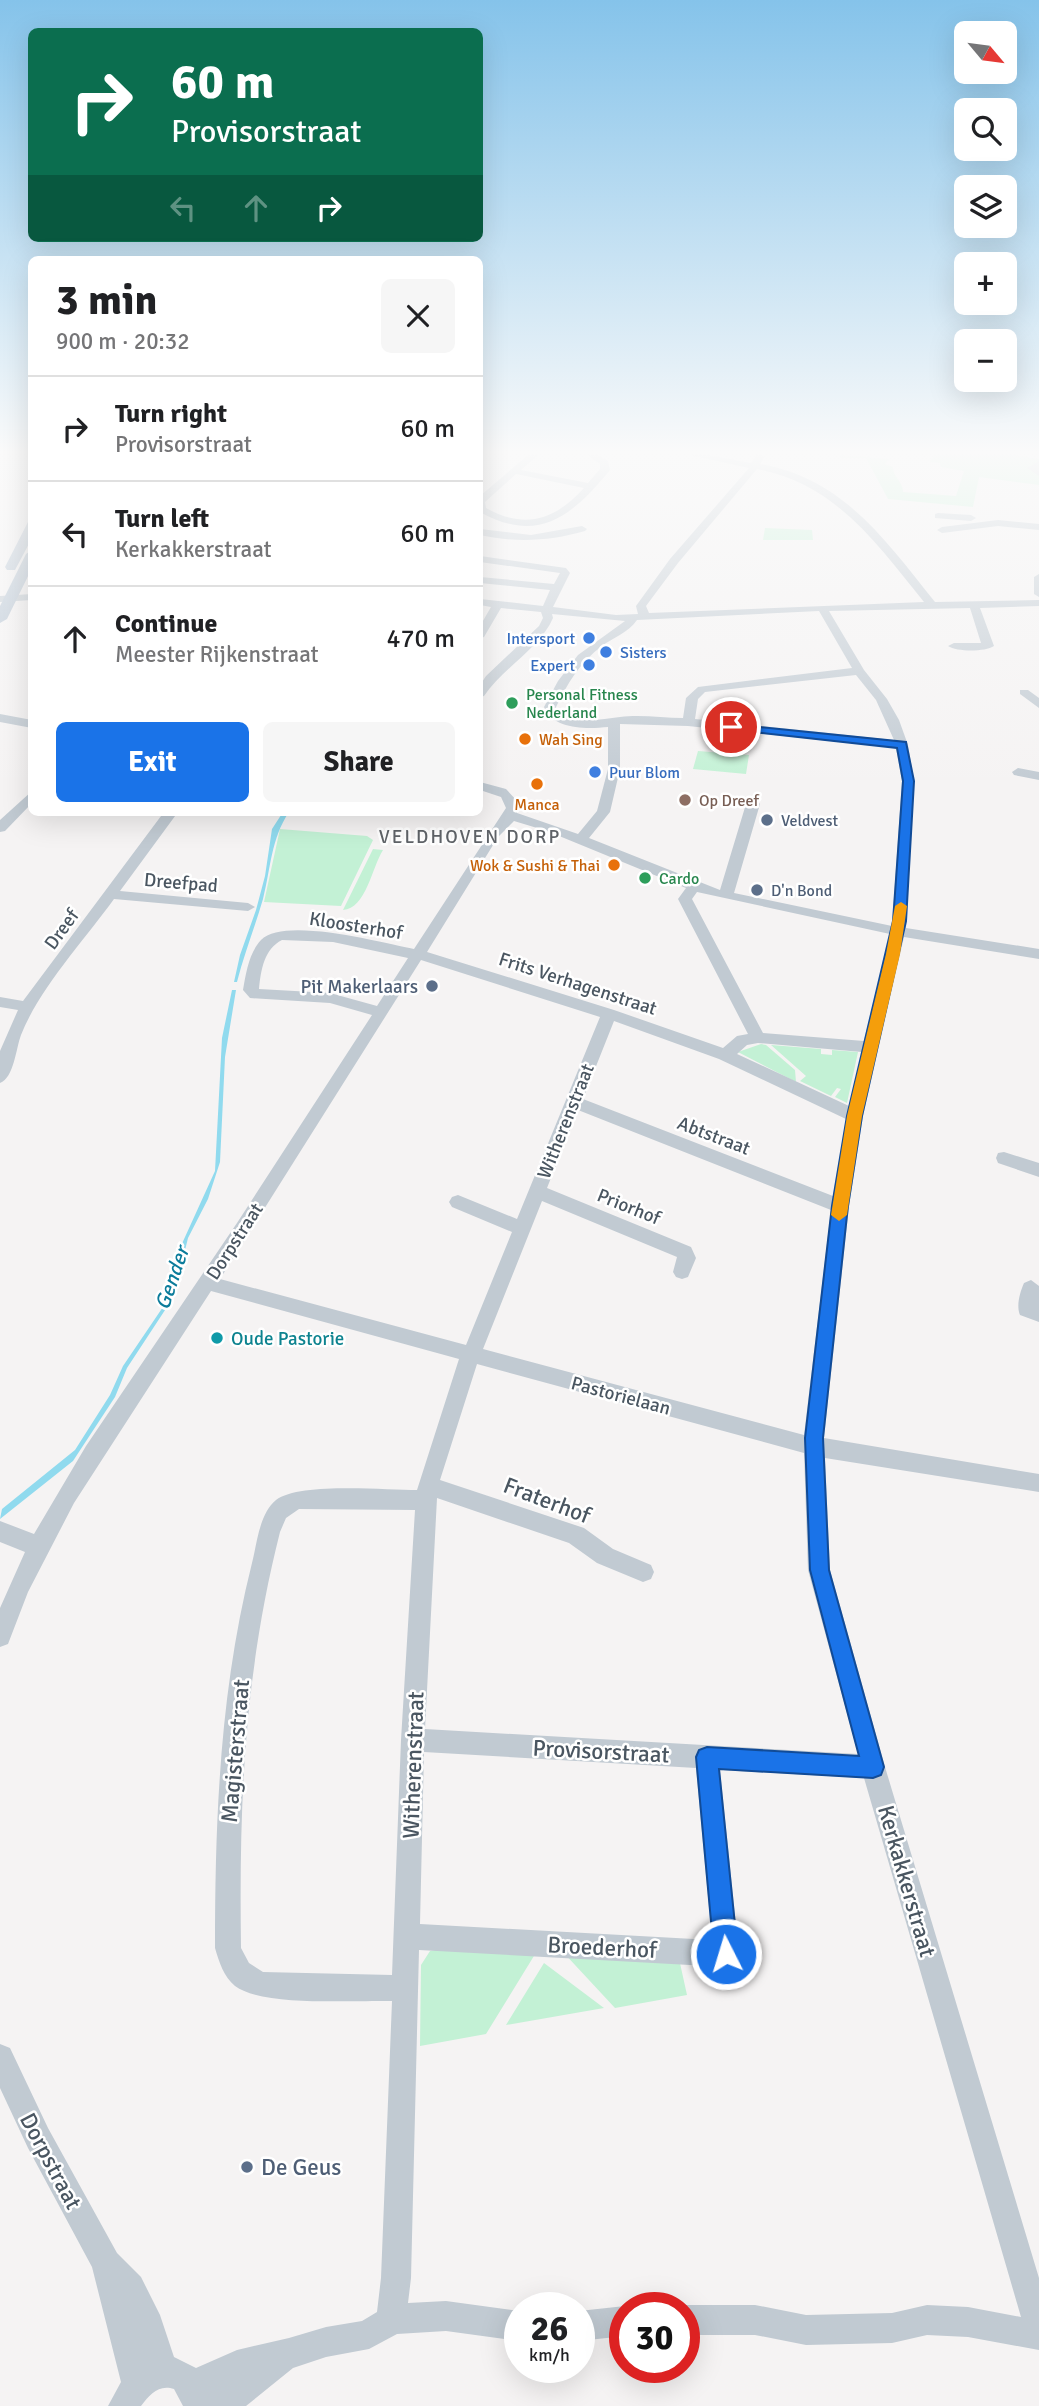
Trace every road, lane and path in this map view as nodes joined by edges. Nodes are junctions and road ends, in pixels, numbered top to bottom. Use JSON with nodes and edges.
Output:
{"nodes":[{"id":1,"x":16,"y":567,"type":"edge"},
{"id":2,"x":24,"y":567,"type":"edge"},
{"id":3,"x":542,"y":567,"type":"edge"},
{"id":4,"x":671,"y":567,"type":"edge"},
{"id":5,"x":901,"y":567,"type":"edge"},
{"id":6,"x":1039,"y":578,"type":"edge"},
{"id":7,"x":483,"y":580,"type":"edge"},
{"id":8,"x":557,"y":588,"type":"junction"},
{"id":9,"x":1039,"y":594,"type":"edge"},
{"id":10,"x":4,"y":598,"type":"edge"},
{"id":11,"x":28,"y":599,"type":"edge"},
{"id":12,"x":483,"y":602,"type":"edge"},
{"id":13,"x":1039,"y":603,"type":"edge"},
{"id":14,"x":498,"y":604,"type":"junction"},
{"id":15,"x":932,"y":605,"type":"junction"},
{"id":16,"x":974,"y":605,"type":"junction"},
{"id":17,"x":822,"y":608,"type":"junction"},
{"id":18,"x":546,"y":610,"type":"junction"},
{"id":19,"x":639,"y":618,"type":"junction"},
{"id":20,"x":0,"y":619,"type":"edge"},
{"id":21,"x":483,"y":630,"type":"edge"},
{"id":22,"x":954,"y":646,"type":"dead end"},
{"id":23,"x":859,"y":671,"type":"junction"},
{"id":24,"x":483,"y":690,"type":"edge"},
{"id":25,"x":1024,"y":692,"type":"dead end"},
{"id":26,"x":1039,"y":704,"type":"edge"},
{"id":27,"x":0,"y":719,"type":"edge"},
{"id":28,"x":688,"y":722,"type":"junction"},
{"id":29,"x":28,"y":723,"type":"edge"},
{"id":30,"x":614,"y":724,"type":"junction"},
{"id":31,"x":902,"y":745,"type":"junction"},
{"id":32,"x":1018,"y":772,"type":"dead end"},
{"id":33,"x":1039,"y":776,"type":"edge"},
{"id":34,"x":483,"y":787,"type":"edge"},
{"id":35,"x":28,"y":799,"type":"edge"},
{"id":36,"x":753,"y":804,"type":"dead end"},
{"id":37,"x":168,"y":816,"type":"edge"},
{"id":38,"x":508,"y":818,"type":"junction"},
{"id":39,"x":0,"y":828,"type":"edge"},
{"id":40,"x":580,"y":840,"type":"junction"},
{"id":41,"x":693,"y":887,"type":"junction"},
{"id":42,"x":110,"y":894,"type":"junction"},
{"id":43,"x":726,"y":895,"type":"junction"},
{"id":44,"x":248,"y":907,"type":"dead end"},
{"id":45,"x":898,"y":930,"type":"junction"},
{"id":46,"x":417,"y":954,"type":"junction"},
{"id":47,"x":1039,"y":954,"type":"edge"},
{"id":48,"x":0,"y":1002,"type":"edge"},
{"id":49,"x":27,"y":1007,"type":"junction"},
{"id":50,"x":381,"y":1012,"type":"junction"},
{"id":51,"x":609,"y":1014,"type":"junction"},
{"id":52,"x":758,"y":1038,"type":"junction"},
{"id":53,"x":872,"y":1047,"type":"junction"},
{"id":54,"x":725,"y":1055,"type":"junction"},
{"id":55,"x":0,"y":1077,"type":"edge"},
{"id":56,"x":573,"y":1102,"type":"junction"},
{"id":57,"x":855,"y":1116,"type":"junction"},
{"id":58,"x":1004,"y":1158,"type":"dead end"},
{"id":59,"x":1039,"y":1170,"type":"edge"},
{"id":60,"x":536,"y":1191,"type":"junction"},
{"id":61,"x":458,"y":1202,"type":"dead end"},
{"id":62,"x":840,"y":1206,"type":"junction"},
{"id":63,"x":521,"y":1228,"type":"junction"},
{"id":64,"x":682,"y":1272,"type":"dead end"},
{"id":65,"x":208,"y":1283,"type":"junction"},
{"id":66,"x":1031,"y":1288,"type":"dead end"},
{"id":67,"x":1039,"y":1314,"type":"edge"},
{"id":68,"x":471,"y":1354,"type":"junction"},
{"id":69,"x":814,"y":1447,"type":"junction"},
{"id":70,"x":1039,"y":1483,"type":"edge"},
{"id":71,"x":427,"y":1492,"type":"junction"},
{"id":72,"x":0,"y":1531,"type":"edge"},
{"id":73,"x":39,"y":1545,"type":"junction"},
{"id":74,"x":643,"y":1572,"type":"dead end"},
{"id":75,"x":0,"y":1636,"type":"edge"},
{"id":76,"x":413,"y":1740,"type":"junction"},
{"id":77,"x":707,"y":1757,"type":"junction"},
{"id":78,"x":873,"y":1767,"type":"junction"},
{"id":79,"x":407,"y":1936,"type":"junction"},
{"id":80,"x":405,"y":1988,"type":"junction"},
{"id":81,"x":0,"y":2058,"type":"edge"},
{"id":82,"x":391,"y":2319,"type":"junction"},
{"id":83,"x":700,"y":2320,"type":"edge"},
{"id":84,"x":504,"y":2324,"type":"edge"},
{"id":85,"x":1039,"y":2328,"type":"edge"},
{"id":86,"x":1039,"y":2335,"type":"edge"},
{"id":87,"x":285,"y":2355,"type":"junction"},
{"id":88,"x":141,"y":2387,"type":"edge"},
{"id":89,"x":196,"y":2398,"type":"edge"},
{"id":90,"x":221,"y":2406,"type":"edge"}],
"edges":[{"from":1,"to":10,"type":"main road"},
{"from":2,"to":10,"type":"main road"},
{"from":3,"to":8,"type":"street"},
{"from":4,"to":19,"type":"street"},
{"from":5,"to":15,"type":"street"},
{"from":6,"to":9,"type":"street"},
{"from":7,"to":8,"type":"street"},
{"from":8,"to":18,"type":"street"},
{"from":10,"to":11,"type":"street"},
{"from":10,"to":20,"type":"main road"},
{"from":12,"to":14,"type":"street"},
{"from":13,"to":16,"type":"street"},
{"from":14,"to":18,"type":"street"},
{"from":14,"to":21,"type":"street"},
{"from":15,"to":16,"type":"street"},
{"from":15,"to":17,"type":"street"},
{"from":16,"to":22,"type":"street"},
{"from":17,"to":19,"type":"street"},
{"from":17,"to":23,"type":"street","name":"Kerkakkerstraat"},
{"from":18,"to":19,"type":"street"},
{"from":18,"to":24,"type":"street"},
{"from":19,"to":30,"type":"street"},
{"from":23,"to":28,"type":"street"},
{"from":23,"to":31,"type":"street","name":"Kerkakkerstraat"},
{"from":25,"to":26,"type":"street"},
{"from":27,"to":29,"type":"street"},
{"from":28,"to":30,"type":"street"},
{"from":28,"to":31,"type":"street"},
{"from":30,"to":40,"type":"street"},
{"from":31,"to":45,"type":"street","name":"Kerkakkerstraat"},
{"from":32,"to":33,"type":"street"},
{"from":34,"to":38,"type":"street"},
{"from":35,"to":39,"type":"street"},
{"from":36,"to":43,"type":"street"},
{"from":37,"to":42,"type":"street","name":"Dreef"},
{"from":38,"to":40,"type":"street"},
{"from":38,"to":46,"type":"street","name":"Dorpstraat"},
{"from":40,"to":41,"type":"street"},
{"from":41,"to":43,"type":"street"},
{"from":41,"to":52,"type":"street"},
{"from":42,"to":44,"type":"street","name":"Dreefpad"},
{"from":42,"to":49,"type":"street","name":"Dreef"},
{"from":43,"to":45,"type":"street"},
{"from":45,"to":47,"type":"street"},
{"from":45,"to":53,"type":"street","name":"Kerkakkerstraat"},
{"from":46,"to":50,"type":"street","name":"Dorpstraat"},
{"from":46,"to":50,"type":"street","name":"Kloosterhof"},
{"from":46,"to":51,"type":"street","name":"Frits Verhagenstraat"},
{"from":48,"to":49,"type":"street"},
{"from":49,"to":55,"type":"street","name":"Dreef"},
{"from":50,"to":65,"type":"street","name":"Dorpstraat"},
{"from":51,"to":54,"type":"street","name":"Frits Verhagenstraat"},
{"from":51,"to":56,"type":"street","name":"Witherenstraat"},
{"from":52,"to":53,"type":"street"},
{"from":52,"to":54,"type":"street"},
{"from":53,"to":57,"type":"street","name":"Kerkakkerstraat"},
{"from":54,"to":57,"type":"street","name":"Frits Verhagenstraat"},
{"from":56,"to":60,"type":"street","name":"Witherenstraat"},
{"from":56,"to":62,"type":"street","name":"Abtstraat"},
{"from":57,"to":62,"type":"street","name":"Kerkakkerstraat"},
{"from":58,"to":59,"type":"street"},
{"from":60,"to":63,"type":"street","name":"Witherenstraat"},
{"from":60,"to":64,"type":"street","name":"Priorhof"},
{"from":61,"to":63,"type":"street"},
{"from":62,"to":69,"type":"street","name":"Kerkakkerstraat"},
{"from":63,"to":68,"type":"street","name":"Witherenstraat"},
{"from":65,"to":68,"type":"street","name":"Pastorielaan"},
{"from":65,"to":73,"type":"street","name":"Dorpstraat"},
{"from":66,"to":67,"type":"street"},
{"from":68,"to":69,"type":"street","name":"Pastorielaan"},
{"from":68,"to":71,"type":"street","name":"Witherenstraat"},
{"from":69,"to":70,"type":"street","name":"Pastorielaan"},
{"from":69,"to":78,"type":"street","name":"Kerkakkerstraat"},
{"from":71,"to":74,"type":"street","name":"Fraterhof"},
{"from":71,"to":76,"type":"street","name":"Witherenstraat"},
{"from":71,"to":80,"type":"street","name":"Magisterstraat"},
{"from":72,"to":73,"type":"street"},
{"from":73,"to":75,"type":"street","name":"Dorpstraat"},
{"from":76,"to":77,"type":"street","name":"Provisorstraat"},
{"from":76,"to":79,"type":"street","name":"Witherenstraat"},
{"from":77,"to":78,"type":"street","name":"Provisorstraat"},
{"from":77,"to":79,"type":"street","name":"Broederhof"},
{"from":78,"to":85,"type":"street","name":"Kerkakkerstraat"},
{"from":79,"to":80,"type":"street","name":"Witherenstraat"},
{"from":80,"to":82,"type":"street","name":"Witherenstraat"},
{"from":81,"to":88,"type":"street","name":"Dorpstraat"},
{"from":82,"to":84,"type":"street"},
{"from":82,"to":87,"type":"street"},
{"from":83,"to":86,"type":"street"},
{"from":87,"to":89,"type":"street"},
{"from":87,"to":90,"type":"street"},
{"from":88,"to":89,"type":"street"}]}
